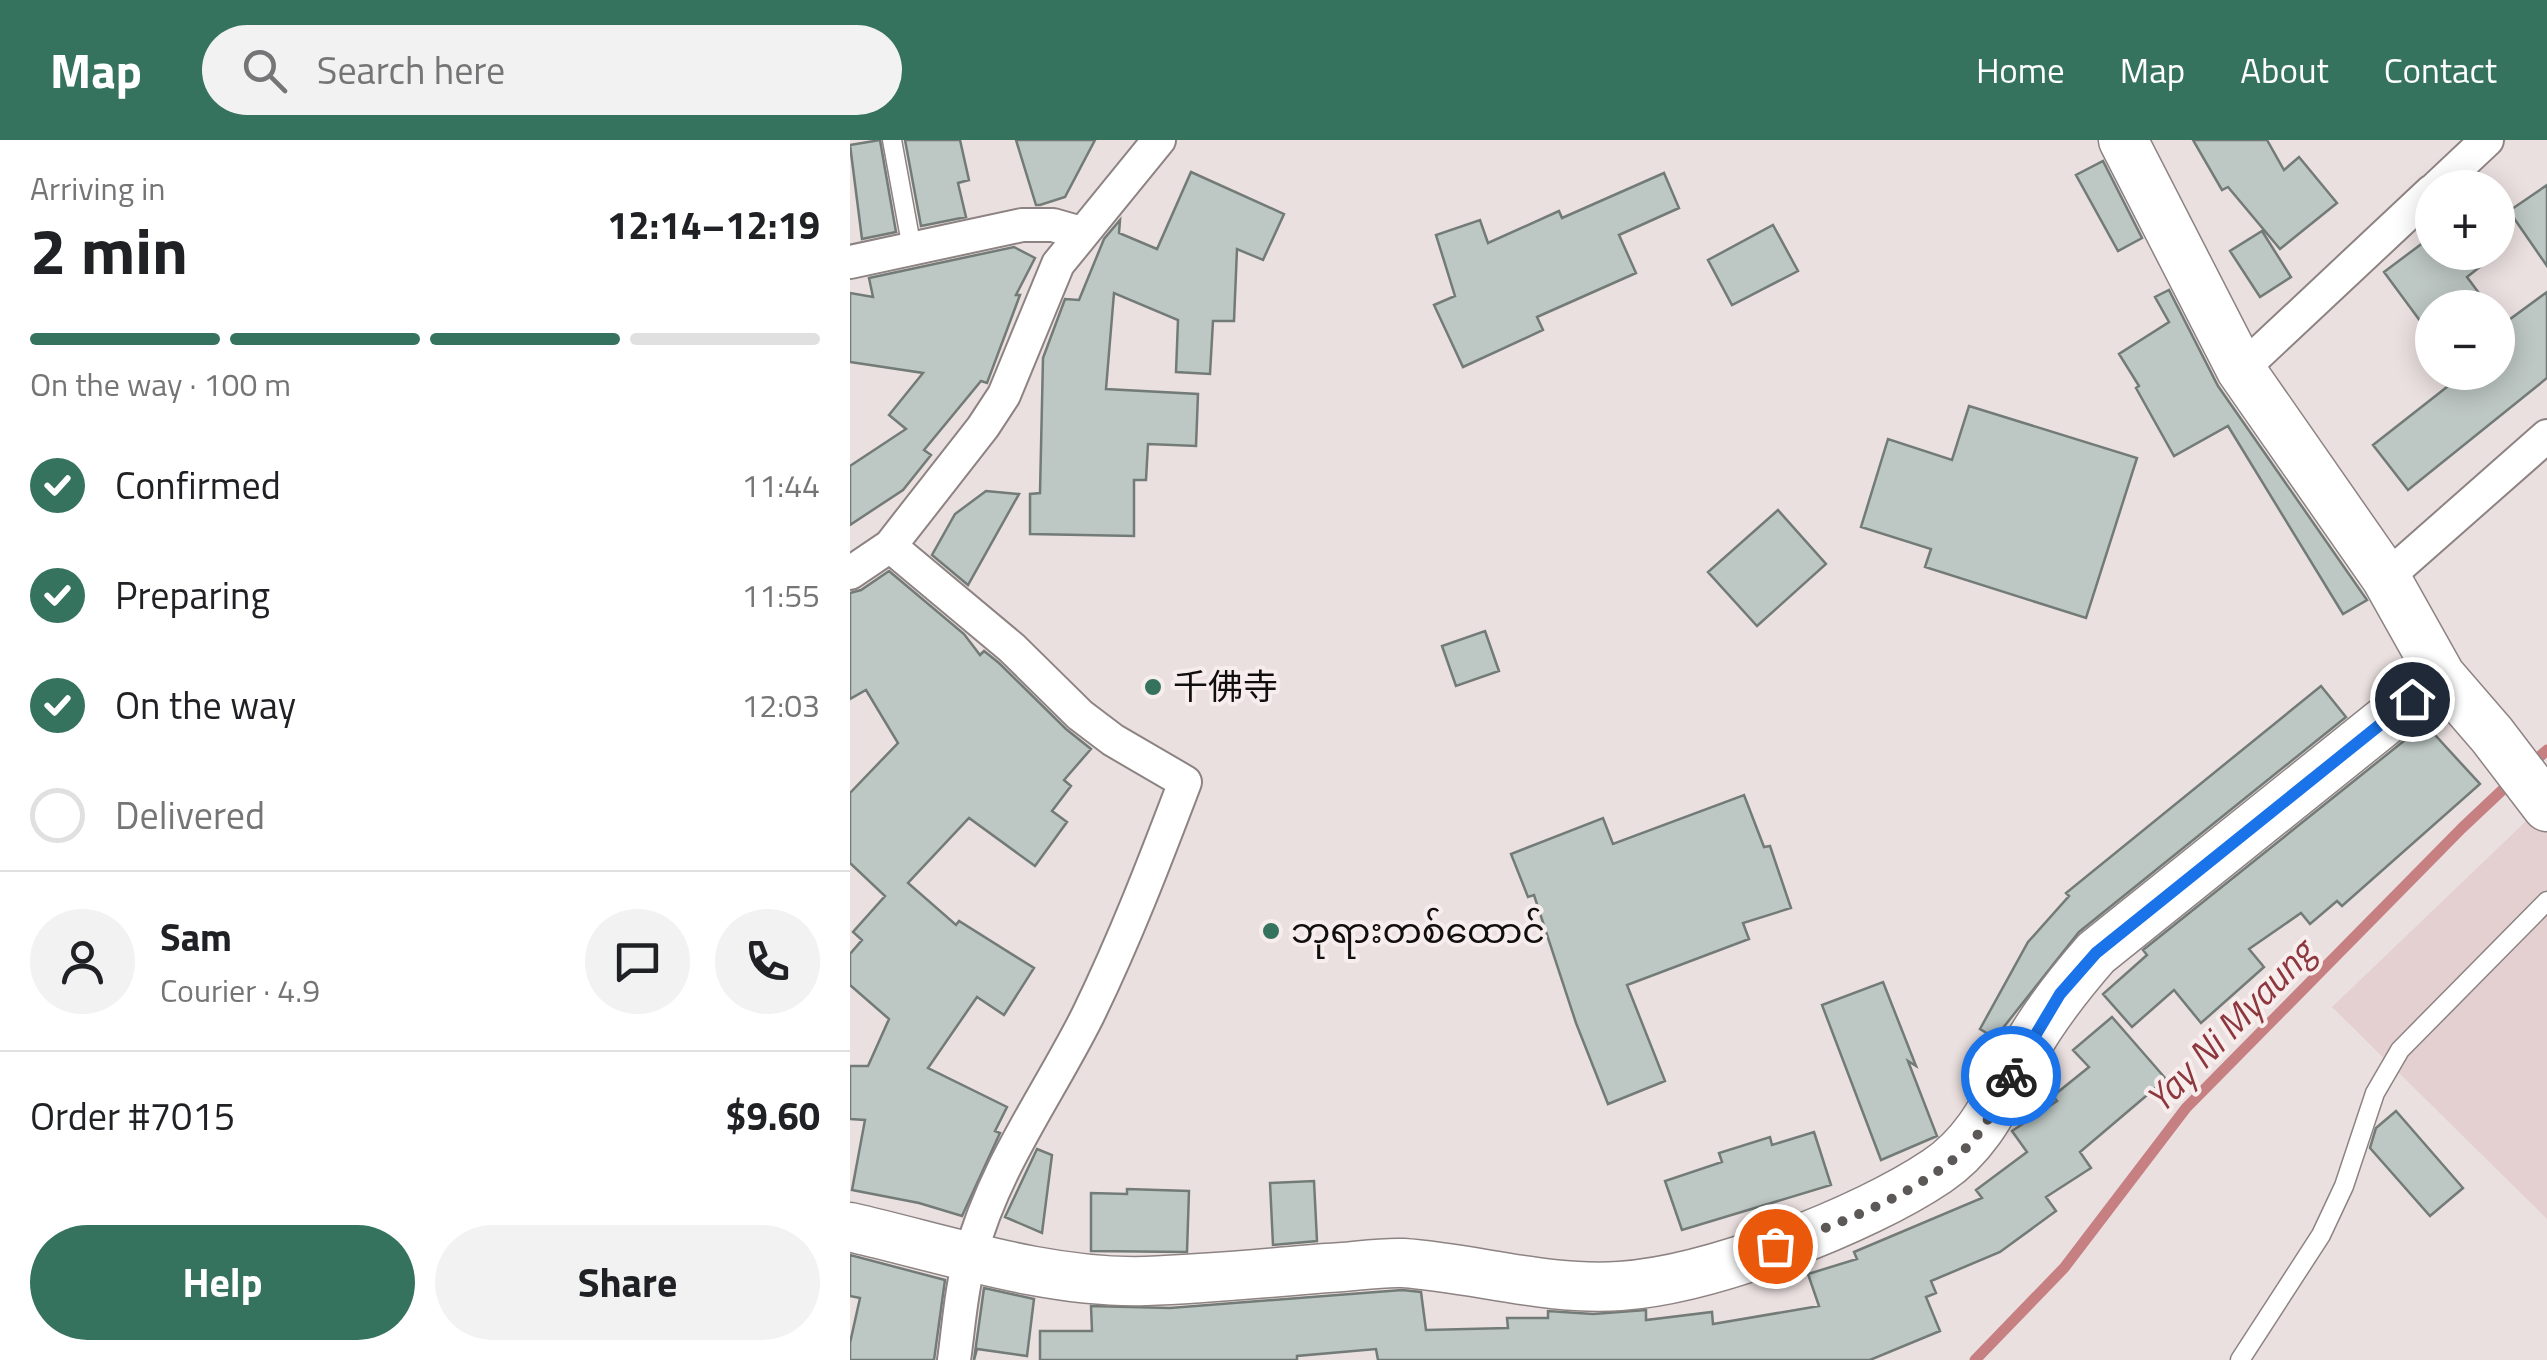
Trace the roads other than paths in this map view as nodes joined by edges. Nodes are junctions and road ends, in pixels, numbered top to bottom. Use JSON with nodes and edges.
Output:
{"nodes":[{"id":1,"x":892,"y":140,"type":"edge"},
{"id":2,"x":1159,"y":140,"type":"edge"},
{"id":3,"x":2122,"y":140,"type":"edge"},
{"id":4,"x":2487,"y":140,"type":"edge"},
{"id":5,"x":2455,"y":170,"type":"edge"},
{"id":6,"x":2415,"y":207,"type":"edge"},
{"id":7,"x":1081,"y":233,"type":"junction"},
{"id":8,"x":912,"y":249,"type":"junction"},
{"id":9,"x":850,"y":262,"type":"edge"},
{"id":10,"x":2242,"y":370,"type":"junction"},
{"id":11,"x":2547,"y":436,"type":"edge"},
{"id":12,"x":890,"y":546,"type":"junction"},
{"id":13,"x":850,"y":573,"type":"edge"},
{"id":14,"x":2386,"y":578,"type":"junction"},
{"id":15,"x":2441,"y":676,"type":"junction"},
{"id":16,"x":2547,"y":808,"type":"edge"},
{"id":17,"x":2547,"y":901,"type":"edge"},
{"id":18,"x":850,"y":1227,"type":"edge"},
{"id":19,"x":970,"y":1255,"type":"junction"},
{"id":20,"x":954,"y":1360,"type":"edge"},
{"id":21,"x":2240,"y":1360,"type":"edge"}],
"edges":[{"from":1,"to":8,"type":"lane"},
{"from":2,"to":7,"type":"street"},
{"from":3,"to":10,"type":"street"},
{"from":4,"to":5,"type":"street"},
{"from":6,"to":10,"type":"street"},
{"from":7,"to":8,"type":"street"},
{"from":7,"to":12,"type":"street"},
{"from":8,"to":9,"type":"street"},
{"from":10,"to":14,"type":"street"},
{"from":11,"to":14,"type":"street"},
{"from":12,"to":13,"type":"street"},
{"from":12,"to":19,"type":"street"},
{"from":14,"to":15,"type":"street"},
{"from":15,"to":16,"type":"street"},
{"from":15,"to":19,"type":"street"},
{"from":17,"to":21,"type":"lane"},
{"from":18,"to":19,"type":"street"},
{"from":19,"to":20,"type":"street"}]}
